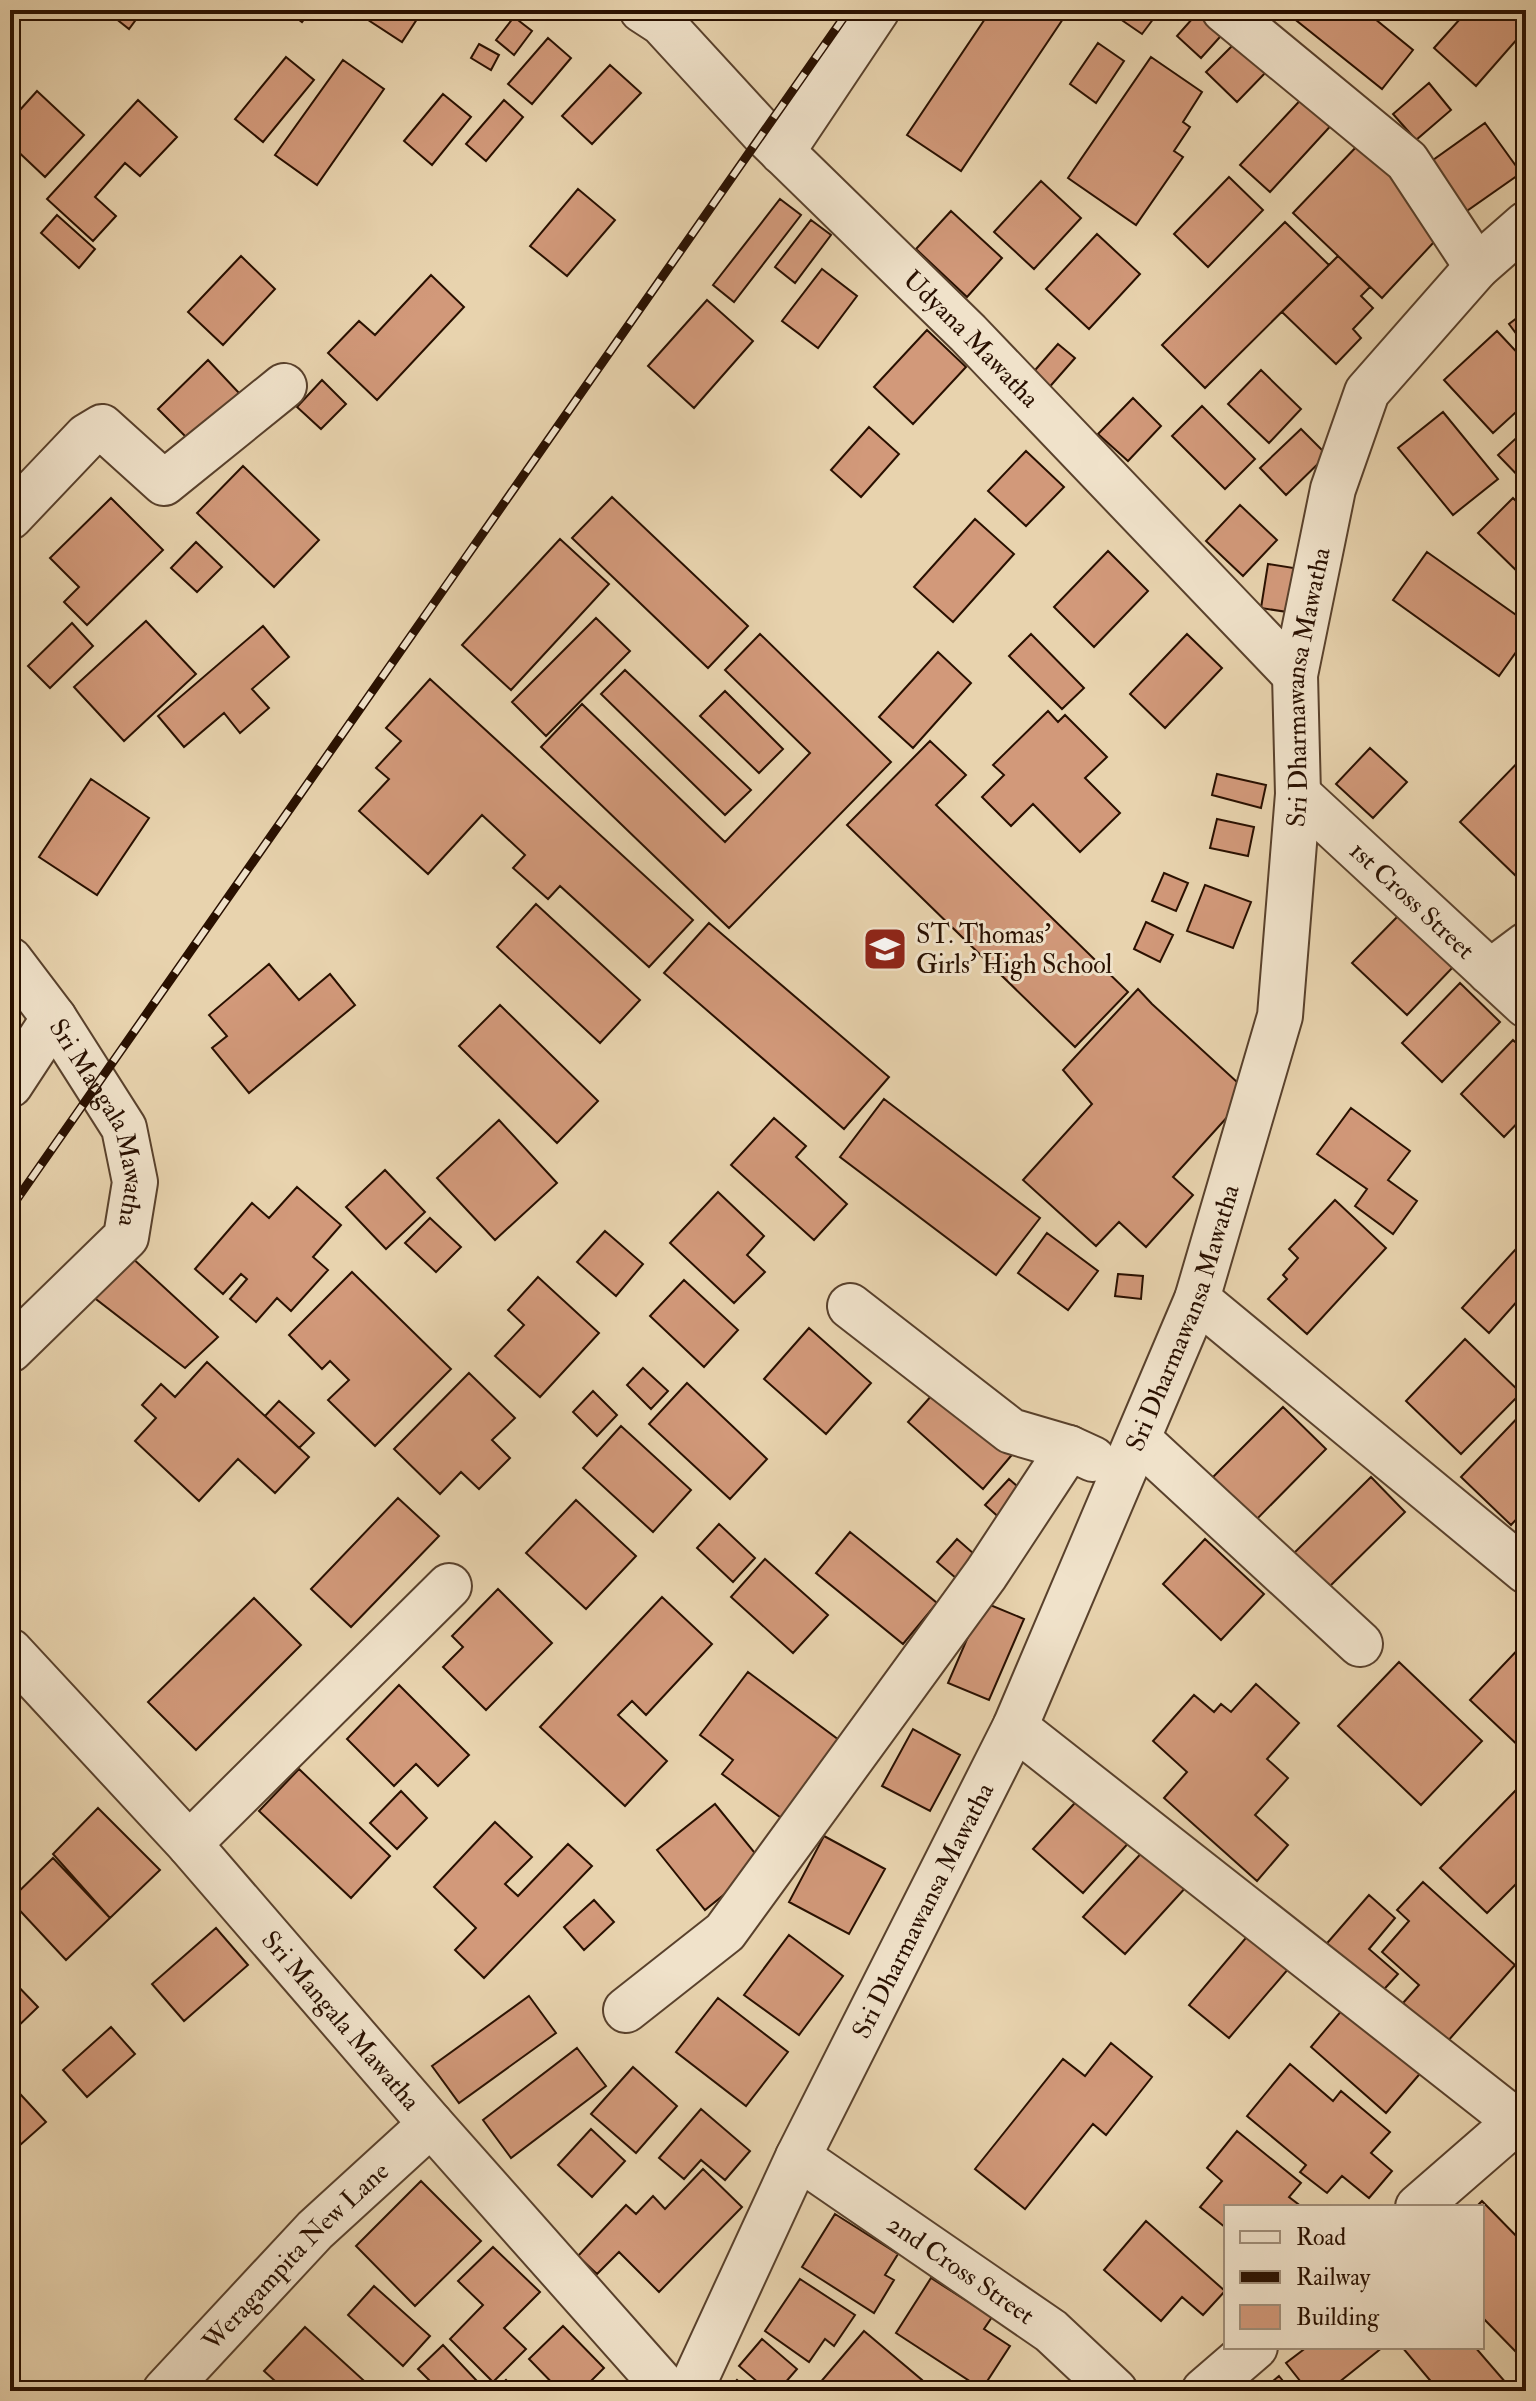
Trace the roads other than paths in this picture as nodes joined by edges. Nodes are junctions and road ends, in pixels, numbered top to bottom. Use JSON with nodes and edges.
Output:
{"nodes":[{"id":1,"x":642,"y":10,"type":"edge"},
{"id":2,"x":877,"y":10,"type":"edge"},
{"id":3,"x":1224,"y":10,"type":"edge"},
{"id":4,"x":782,"y":152,"type":"junction"},
{"id":5,"x":1526,"y":224,"type":"edge"},
{"id":6,"x":1477,"y":267,"type":"junction"},
{"id":7,"x":284,"y":386,"type":"dead end"},
{"id":8,"x":10,"y":517,"type":"edge"},
{"id":9,"x":1295,"y":675,"type":"junction"},
{"id":10,"x":1298,"y":794,"type":"junction"},
{"id":11,"x":1526,"y":945,"type":"edge"},
{"id":12,"x":10,"y":960,"type":"edge"},
{"id":13,"x":1490,"y":972,"type":"junction"},
{"id":14,"x":1526,"y":1005,"type":"edge"},
{"id":15,"x":54,"y":1018,"type":"junction"},
{"id":16,"x":10,"y":1085,"type":"edge"},
{"id":17,"x":1197,"y":1299,"type":"junction"},
{"id":18,"x":850,"y":1306,"type":"dead end"},
{"id":19,"x":10,"y":1350,"type":"edge"},
{"id":20,"x":1069,"y":1448,"type":"junction"},
{"id":21,"x":1131,"y":1456,"type":"junction"},
{"id":22,"x":1526,"y":1571,"type":"edge"},
{"id":23,"x":449,"y":1586,"type":"dead end"},
{"id":24,"x":1360,"y":1644,"type":"dead end"},
{"id":25,"x":10,"y":1651,"type":"edge"},
{"id":26,"x":1015,"y":1727,"type":"junction"},
{"id":27,"x":189,"y":1844,"type":"junction"},
{"id":28,"x":626,"y":2010,"type":"dead end"},
{"id":29,"x":1522,"y":2118,"type":"edge"},
{"id":30,"x":431,"y":2124,"type":"junction"},
{"id":31,"x":798,"y":2157,"type":"junction"},
{"id":32,"x":1420,"y":2205,"type":"edge"},
{"id":33,"x":1253,"y":2349,"type":"edge"},
{"id":34,"x":165,"y":2391,"type":"edge"},
{"id":35,"x":668,"y":2391,"type":"edge"},
{"id":36,"x":690,"y":2391,"type":"edge"},
{"id":37,"x":1115,"y":2391,"type":"edge"},
{"id":38,"x":1204,"y":2391,"type":"edge"}],
"edges":[{"from":1,"to":4,"type":"street","name":"Udyana Mawatha"},
{"from":2,"to":4,"type":"street"},
{"from":3,"to":6,"type":"street"},
{"from":4,"to":9,"type":"street","name":"Udyana Mawatha"},
{"from":5,"to":6,"type":"street","name":"Sri Dharmawansa Mawatha"},
{"from":6,"to":9,"type":"street","name":"Sri Dharmawansa Mawatha"},
{"from":7,"to":8,"type":"street"},
{"from":9,"to":10,"type":"street","name":"Sri Dharmawansa Mawatha"},
{"from":10,"to":13,"type":"street","name":"1st Cross Street"},
{"from":10,"to":17,"type":"street","name":"Sri Dharmawansa Mawatha"},
{"from":11,"to":13,"type":"street"},
{"from":12,"to":15,"type":"street","name":"Sri Mangala Mawatha"},
{"from":13,"to":14,"type":"street","name":"1st Cross Street"},
{"from":15,"to":16,"type":"street"},
{"from":15,"to":19,"type":"street","name":"Sri Mangala Mawatha"},
{"from":17,"to":21,"type":"street","name":"Sri Dharmawansa Mawatha"},
{"from":17,"to":22,"type":"street"},
{"from":18,"to":20,"type":"street"},
{"from":20,"to":21,"type":"street"},
{"from":20,"to":28,"type":"street"},
{"from":21,"to":24,"type":"street"},
{"from":21,"to":26,"type":"street","name":"Sri Dharmawansa Mawatha"},
{"from":23,"to":27,"type":"street"},
{"from":25,"to":27,"type":"street","name":"Sri Mangala Mawatha"},
{"from":26,"to":29,"type":"street"},
{"from":26,"to":31,"type":"street","name":"Sri Dharmawansa Mawatha"},
{"from":27,"to":30,"type":"street","name":"Sri Mangala Mawatha"},
{"from":29,"to":32,"type":"street"},
{"from":30,"to":34,"type":"street","name":"Weragampita New Lane"},
{"from":30,"to":35,"type":"street","name":"Sri Mangala Mawatha"},
{"from":31,"to":36,"type":"street","name":"Sri Dharmawansa Mawatha"},
{"from":31,"to":37,"type":"street","name":"2nd Cross Street"},
{"from":33,"to":38,"type":"street"}]}
